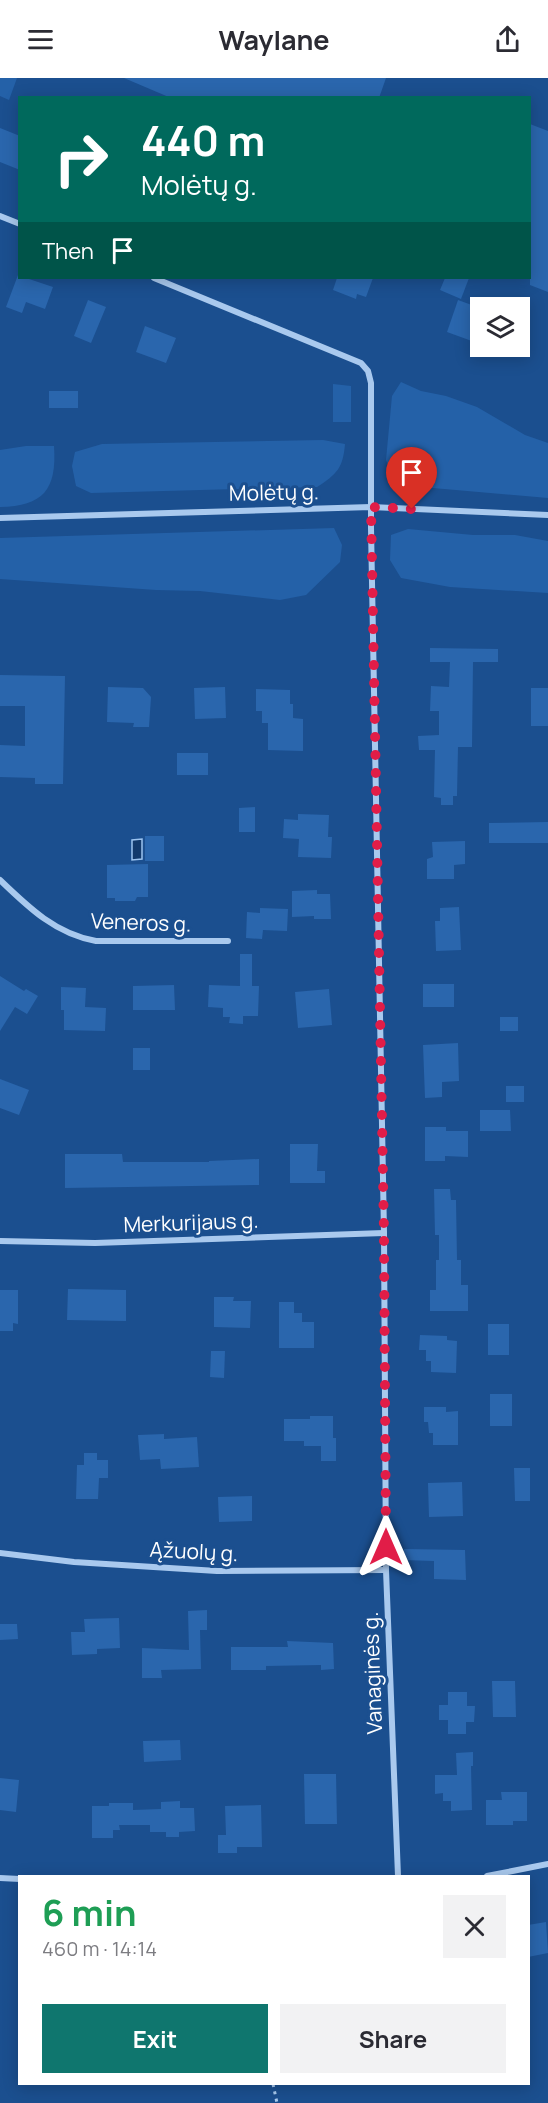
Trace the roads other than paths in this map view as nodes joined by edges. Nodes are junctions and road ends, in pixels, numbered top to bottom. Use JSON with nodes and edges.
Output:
{"nodes":[{"id":1,"x":0,"y":216,"type":"edge"},
{"id":2,"x":18,"y":223,"type":"edge"},
{"id":3,"x":156,"y":279,"type":"edge"},
{"id":4,"x":371,"y":507,"type":"junction"},
{"id":5,"x":548,"y":515,"type":"edge"},
{"id":6,"x":0,"y":518,"type":"edge"},
{"id":7,"x":0,"y":880,"type":"edge"},
{"id":8,"x":228,"y":941,"type":"dead end"},
{"id":9,"x":384,"y":1233,"type":"junction"},
{"id":10,"x":0,"y":1241,"type":"edge"},
{"id":11,"x":0,"y":1554,"type":"edge"},
{"id":12,"x":386,"y":1570,"type":"junction"},
{"id":13,"x":548,"y":1864,"type":"edge"},
{"id":14,"x":398,"y":1875,"type":"edge"},
{"id":15,"x":492,"y":1875,"type":"edge"},
{"id":16,"x":0,"y":1878,"type":"edge"},
{"id":17,"x":18,"y":1879,"type":"edge"}],
"edges":[{"from":1,"to":2,"type":"street"},
{"from":3,"to":4,"type":"street","name":"Vanaginės g."},
{"from":4,"to":5,"type":"street","name":"Molėtų g."},
{"from":4,"to":6,"type":"street","name":"Molėtų g."},
{"from":4,"to":9,"type":"street","name":"Vanaginės g."},
{"from":7,"to":8,"type":"street","name":"Veneros g."},
{"from":9,"to":10,"type":"street","name":"Merkurijaus g."},
{"from":9,"to":12,"type":"street","name":"Vanaginės g."},
{"from":11,"to":12,"type":"street","name":"Ąžuolų g."},
{"from":12,"to":14,"type":"street","name":"Vanaginės g."},
{"from":13,"to":15,"type":"street"},
{"from":16,"to":17,"type":"street"}]}
